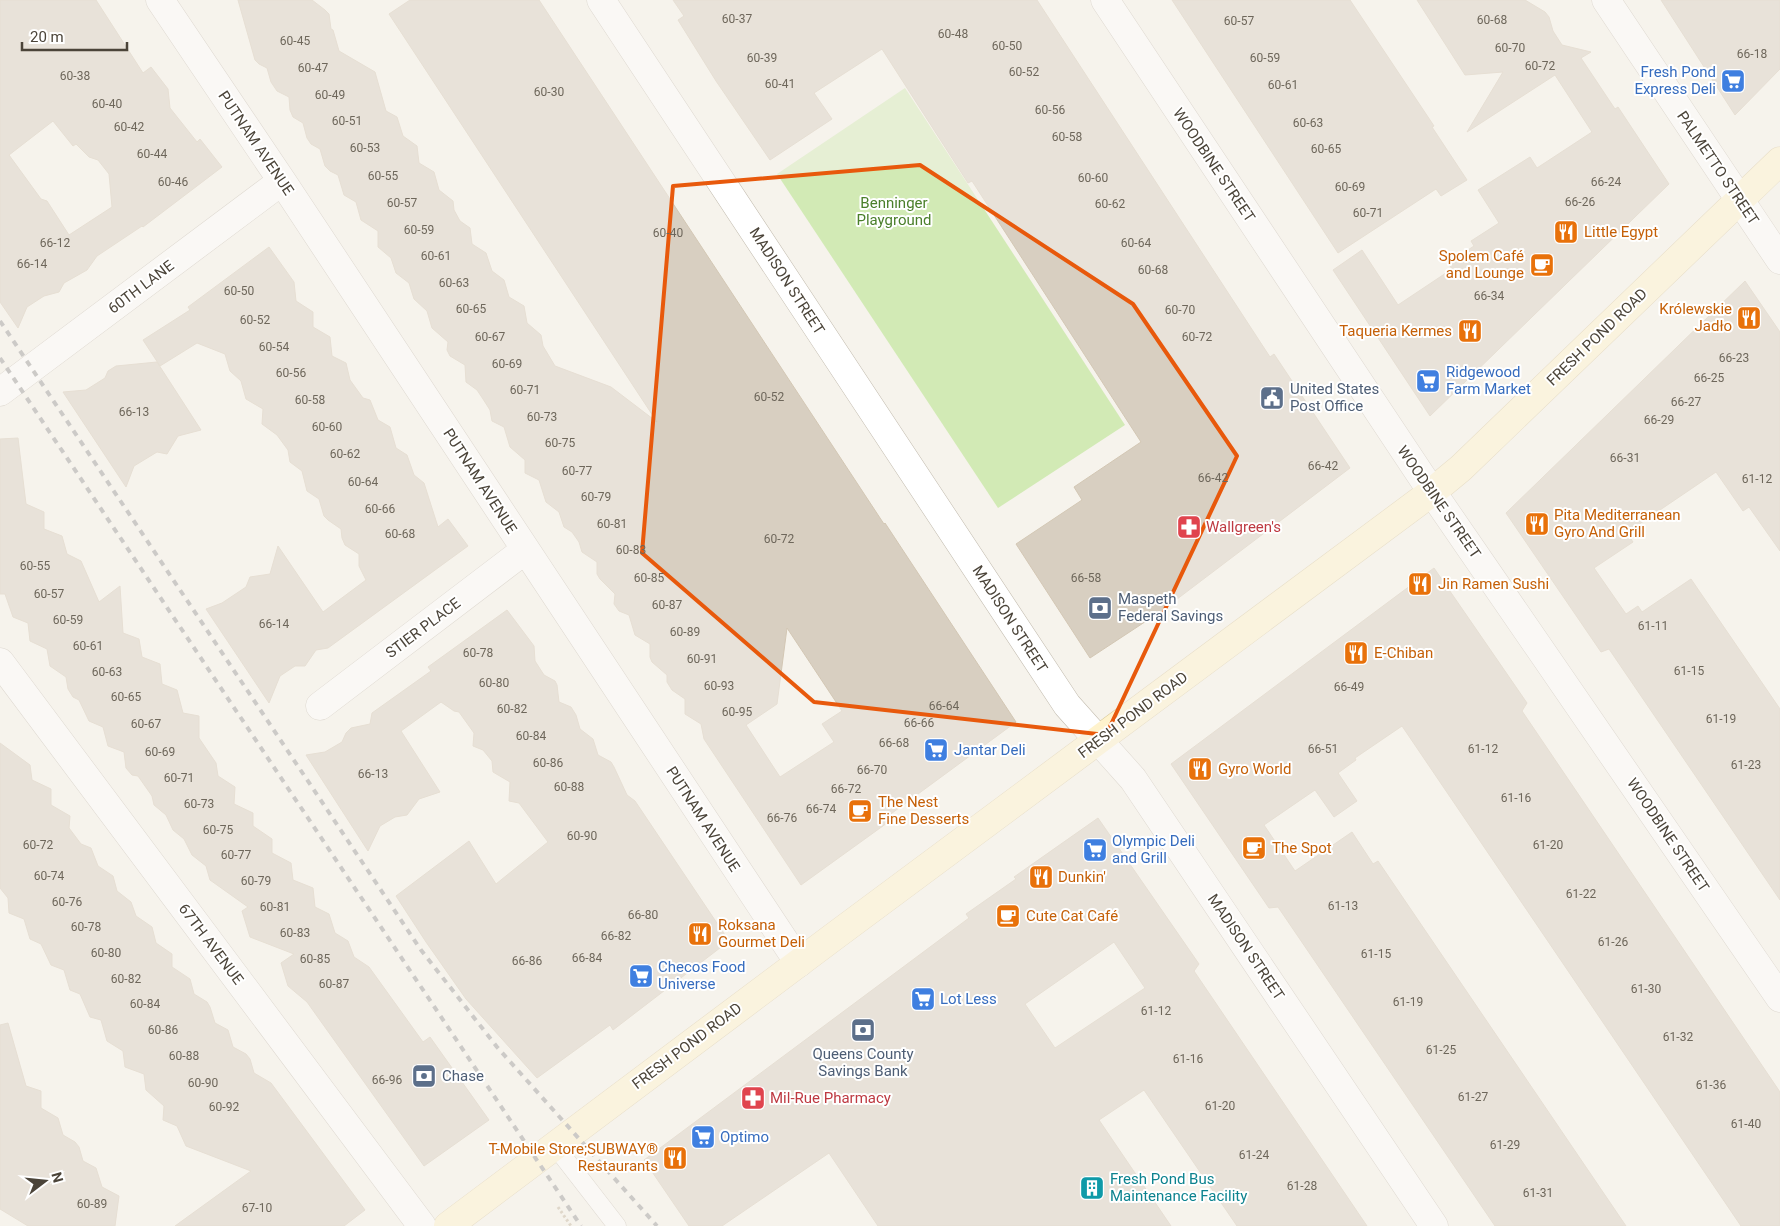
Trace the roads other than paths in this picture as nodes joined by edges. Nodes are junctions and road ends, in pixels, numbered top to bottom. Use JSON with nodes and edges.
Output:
{"nodes":[{"id":1,"x":160,"y":0,"type":"edge"},
{"id":2,"x":601,"y":0,"type":"edge"},
{"id":3,"x":1105,"y":0,"type":"edge"},
{"id":4,"x":1606,"y":0,"type":"edge"},
{"id":5,"x":1780,"y":160,"type":"edge"},
{"id":6,"x":282,"y":181,"type":"junction"},
{"id":7,"x":1739,"y":200,"type":"junction"},
{"id":8,"x":1780,"y":260,"type":"edge"},
{"id":9,"x":0,"y":392,"type":"edge"},
{"id":10,"x":1432,"y":492,"type":"junction"},
{"id":11,"x":525,"y":550,"type":"junction"},
{"id":12,"x":0,"y":662,"type":"edge"},
{"id":13,"x":320,"y":706,"type":"dead end"},
{"id":14,"x":1098,"y":741,"type":"junction"},
{"id":15,"x":799,"y":963,"type":"junction"},
{"id":16,"x":1780,"y":998,"type":"edge"},
{"id":17,"x":555,"y":1146,"type":"junction"},
{"id":18,"x":422,"y":1226,"type":"edge"},
{"id":19,"x":448,"y":1226,"type":"edge"},
{"id":20,"x":618,"y":1226,"type":"edge"},
{"id":21,"x":1434,"y":1226,"type":"edge"}],
"edges":[{"from":1,"to":6,"type":"street","name":"PUTNAM AVENUE"},
{"from":2,"to":14,"type":"street","name":"MADISON STREET"},
{"from":3,"to":10,"type":"street","name":"WOODBINE STREET"},
{"from":4,"to":7,"type":"street","name":"PALMETTO STREET"},
{"from":5,"to":7,"type":"main road","name":"FRESH POND ROAD"},
{"from":6,"to":9,"type":"street","name":"60TH LANE"},
{"from":6,"to":11,"type":"street","name":"PUTNAM AVENUE"},
{"from":7,"to":8,"type":"street","name":"PALMETTO STREET"},
{"from":7,"to":10,"type":"main road","name":"FRESH POND ROAD"},
{"from":10,"to":14,"type":"main road","name":"FRESH POND ROAD"},
{"from":10,"to":16,"type":"street","name":"WOODBINE STREET"},
{"from":11,"to":13,"type":"street","name":"STIER PLACE"},
{"from":11,"to":15,"type":"street","name":"PUTNAM AVENUE"},
{"from":12,"to":18,"type":"street","name":"67TH AVENUE"},
{"from":14,"to":15,"type":"main road","name":"FRESH POND ROAD"},
{"from":14,"to":21,"type":"street","name":"MADISON STREET"},
{"from":15,"to":17,"type":"main road","name":"FRESH POND ROAD"},
{"from":17,"to":19,"type":"main road","name":"FRESH POND ROAD"},
{"from":17,"to":20,"type":"lane"}]}
